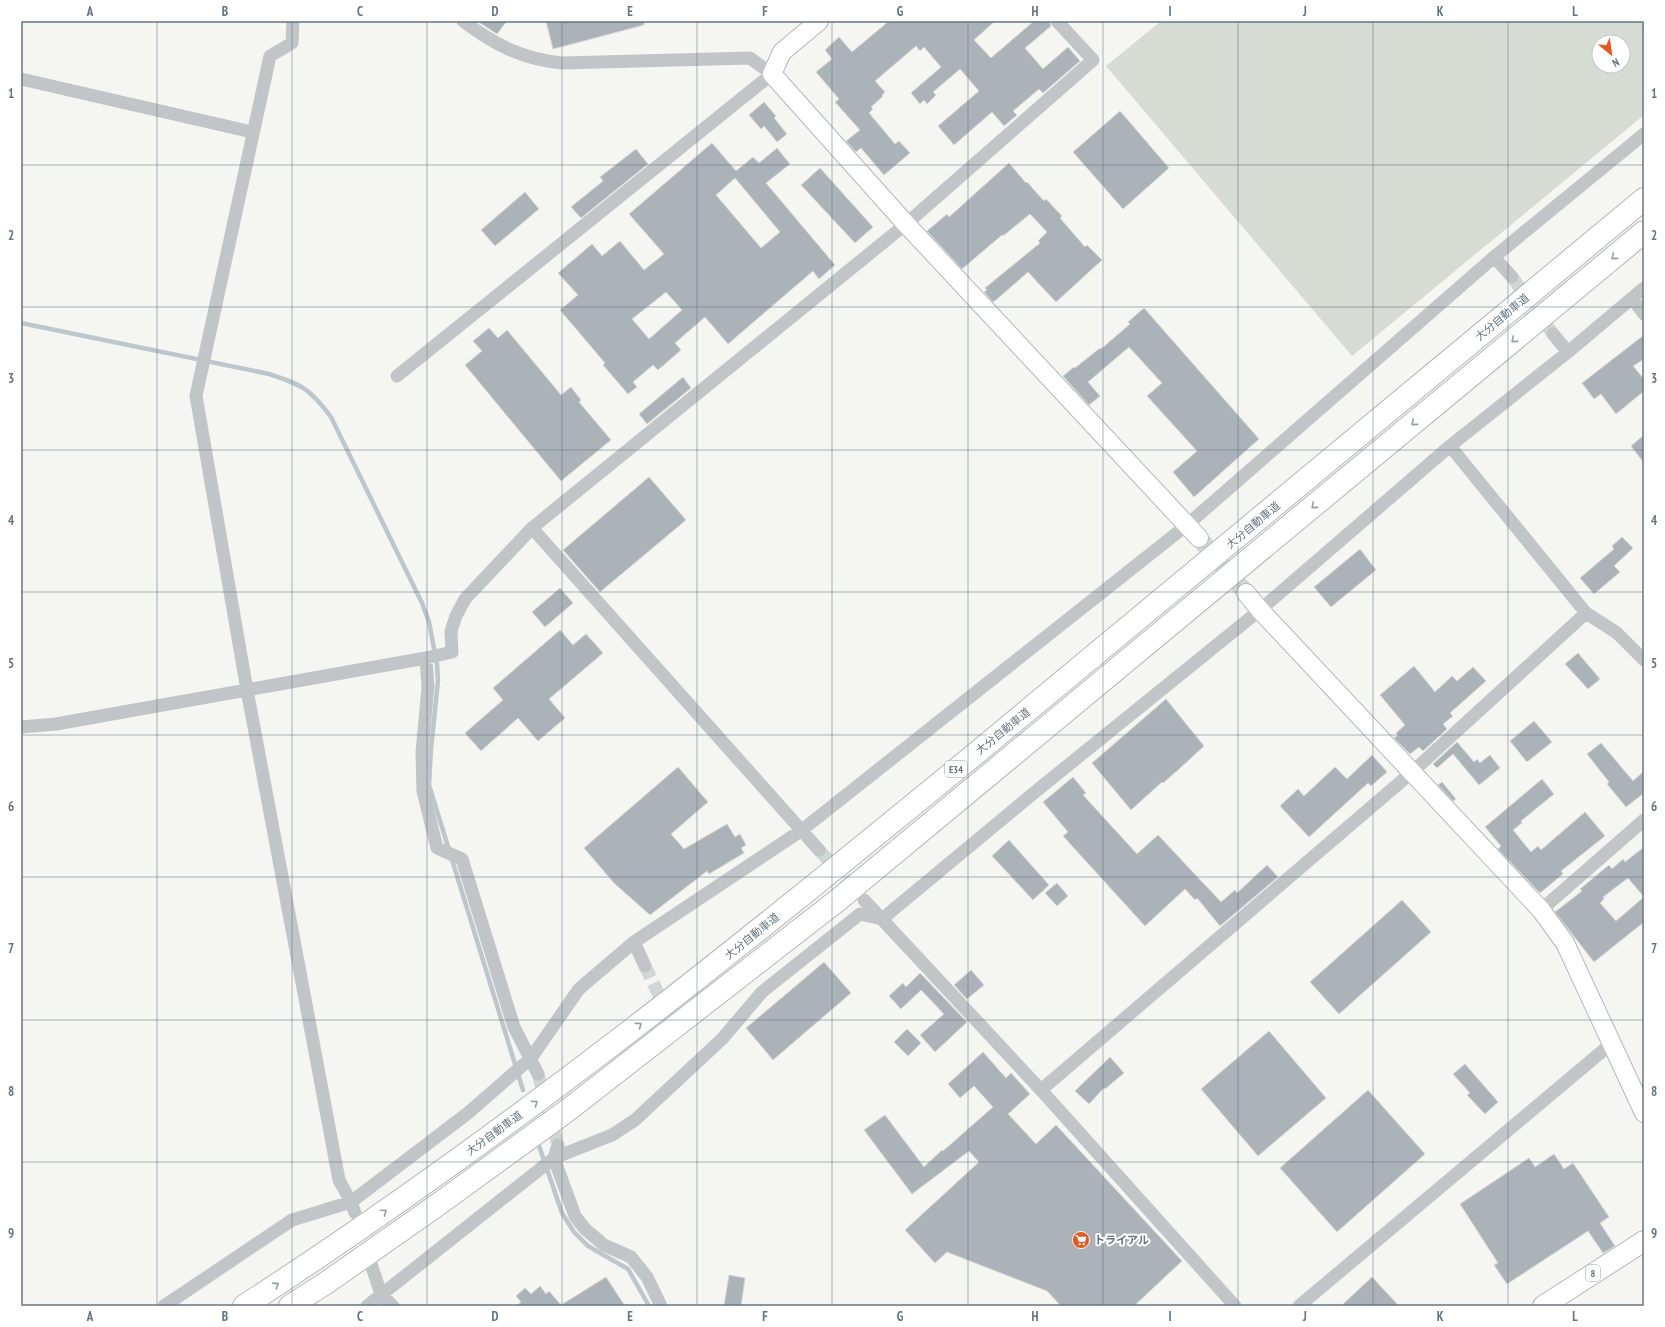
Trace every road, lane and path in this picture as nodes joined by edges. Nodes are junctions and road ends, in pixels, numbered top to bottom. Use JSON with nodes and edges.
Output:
{"nodes":[{"id":1,"x":293,"y":21,"type":"edge"},
{"id":2,"x":463,"y":21,"type":"edge"},
{"id":3,"x":819,"y":21,"type":"edge"},
{"id":4,"x":1057,"y":21,"type":"edge"},
{"id":5,"x":772,"y":74,"type":"junction"},
{"id":6,"x":21,"y":79,"type":"edge"},
{"id":7,"x":252,"y":132,"type":"junction"},
{"id":8,"x":1644,"y":134,"type":"edge"},
{"id":9,"x":1644,"y":199,"type":"edge"},
{"id":10,"x":906,"y":224,"type":"junction"},
{"id":11,"x":1644,"y":232,"type":"edge"},
{"id":12,"x":1494,"y":257,"type":"junction"},
{"id":13,"x":1512,"y":277,"type":"tunnel mouth"},
{"id":14,"x":1644,"y":288,"type":"edge"},
{"id":15,"x":1632,"y":298,"type":"junction"},
{"id":16,"x":1644,"y":314,"type":"edge"},
{"id":17,"x":1553,"y":334,"type":"tunnel mouth"},
{"id":18,"x":1568,"y":352,"type":"junction"},
{"id":19,"x":397,"y":376,"type":"dead end"},
{"id":20,"x":1450,"y":446,"type":"junction"},
{"id":21,"x":1187,"y":525,"type":"junction"},
{"id":22,"x":532,"y":528,"type":"junction"},
{"id":23,"x":1199,"y":538,"type":"tunnel mouth"},
{"id":24,"x":1246,"y":593,"type":"tunnel mouth"},
{"id":25,"x":1260,"y":610,"type":"junction"},
{"id":26,"x":1586,"y":613,"type":"junction"},
{"id":27,"x":429,"y":657,"type":"junction"},
{"id":28,"x":1644,"y":660,"type":"edge"},
{"id":29,"x":247,"y":690,"type":"junction"},
{"id":30,"x":21,"y":727,"type":"edge"},
{"id":31,"x":1411,"y":773,"type":"junction"},
{"id":32,"x":1644,"y":820,"type":"edge"},
{"id":33,"x":802,"y":830,"type":"junction"},
{"id":34,"x":819,"y":850,"type":"tunnel mouth"},
{"id":35,"x":864,"y":900,"type":"tunnel mouth"},
{"id":36,"x":1541,"y":910,"type":"junction"},
{"id":37,"x":882,"y":919,"type":"junction"},
{"id":38,"x":634,"y":942,"type":"junction"},
{"id":39,"x":645,"y":966,"type":"tunnel mouth"},
{"id":40,"x":1612,"y":1043,"type":"junction"},
{"id":41,"x":526,"y":1062,"type":"junction"},
{"id":42,"x":538,"y":1074,"type":"tunnel mouth"},
{"id":43,"x":1041,"y":1090,"type":"junction"},
{"id":44,"x":1644,"y":1114,"type":"edge"},
{"id":45,"x":551,"y":1158,"type":"junction"},
{"id":46,"x":353,"y":1208,"type":"junction"},
{"id":47,"x":1644,"y":1241,"type":"edge"},
{"id":48,"x":371,"y":1264,"type":"dead end"},
{"id":49,"x":381,"y":1294,"type":"junction"},
{"id":50,"x":172,"y":1304,"type":"edge"},
{"id":51,"x":244,"y":1306,"type":"edge"},
{"id":52,"x":290,"y":1306,"type":"edge"},
{"id":53,"x":367,"y":1306,"type":"edge"},
{"id":54,"x":393,"y":1306,"type":"edge"},
{"id":55,"x":661,"y":1306,"type":"edge"},
{"id":56,"x":1235,"y":1306,"type":"edge"},
{"id":57,"x":1299,"y":1306,"type":"edge"},
{"id":58,"x":1543,"y":1306,"type":"edge"}],
"edges":[{"from":1,"to":7,"type":"street"},
{"from":2,"to":5,"type":"street"},
{"from":3,"to":5,"type":"street"},
{"from":4,"to":10,"type":"street"},
{"from":5,"to":10,"type":"street"},
{"from":5,"to":19,"type":"street"},
{"from":6,"to":7,"type":"street"},
{"from":7,"to":29,"type":"street"},
{"from":8,"to":12,"type":"street"},
{"from":51,"to":9,"type":"highway","name":"大分自動車道","number":"E34","one_way":true},
{"from":10,"to":21,"type":"street"},
{"from":10,"to":22,"type":"street"},
{"from":11,"to":52,"type":"highway","number":"E34","one_way":true},
{"from":12,"to":13,"type":"street"},
{"from":12,"to":21,"type":"street"},
{"from":14,"to":15,"type":"street"},
{"from":15,"to":16,"type":"street"},
{"from":15,"to":18,"type":"street"},
{"from":17,"to":18,"type":"street"},
{"from":18,"to":20,"type":"street"},
{"from":20,"to":25,"type":"street"},
{"from":20,"to":26,"type":"street"},
{"from":21,"to":23,"type":"street"},
{"from":21,"to":33,"type":"street"},
{"from":22,"to":27,"type":"street"},
{"from":22,"to":33,"type":"street"},
{"from":24,"to":25,"type":"street"},
{"from":25,"to":31,"type":"street"},
{"from":25,"to":37,"type":"street"},
{"from":26,"to":28,"type":"street"},
{"from":26,"to":31,"type":"street"},
{"from":27,"to":29,"type":"street"},
{"from":27,"to":41,"type":"street"},
{"from":29,"to":30,"type":"street"},
{"from":29,"to":46,"type":"street"},
{"from":31,"to":36,"type":"street"},
{"from":31,"to":43,"type":"street"},
{"from":32,"to":36,"type":"street"},
{"from":33,"to":34,"type":"street"},
{"from":33,"to":38,"type":"street"},
{"from":35,"to":37,"type":"street"},
{"from":36,"to":40,"type":"street"},
{"from":37,"to":43,"type":"street"},
{"from":37,"to":45,"type":"street"},
{"from":38,"to":39,"type":"street"},
{"from":38,"to":41,"type":"street"},
{"from":40,"to":44,"type":"street"},
{"from":40,"to":57,"type":"street"},
{"from":41,"to":42,"type":"street"},
{"from":41,"to":46,"type":"street"},
{"from":43,"to":56,"type":"street"},
{"from":45,"to":49,"type":"street"},
{"from":45,"to":55,"type":"street"},
{"from":46,"to":50,"type":"street"},
{"from":47,"to":58,"type":"main road","number":"8"},
{"from":48,"to":49,"type":"street"},
{"from":49,"to":53,"type":"street"},
{"from":49,"to":54,"type":"street"}]}
